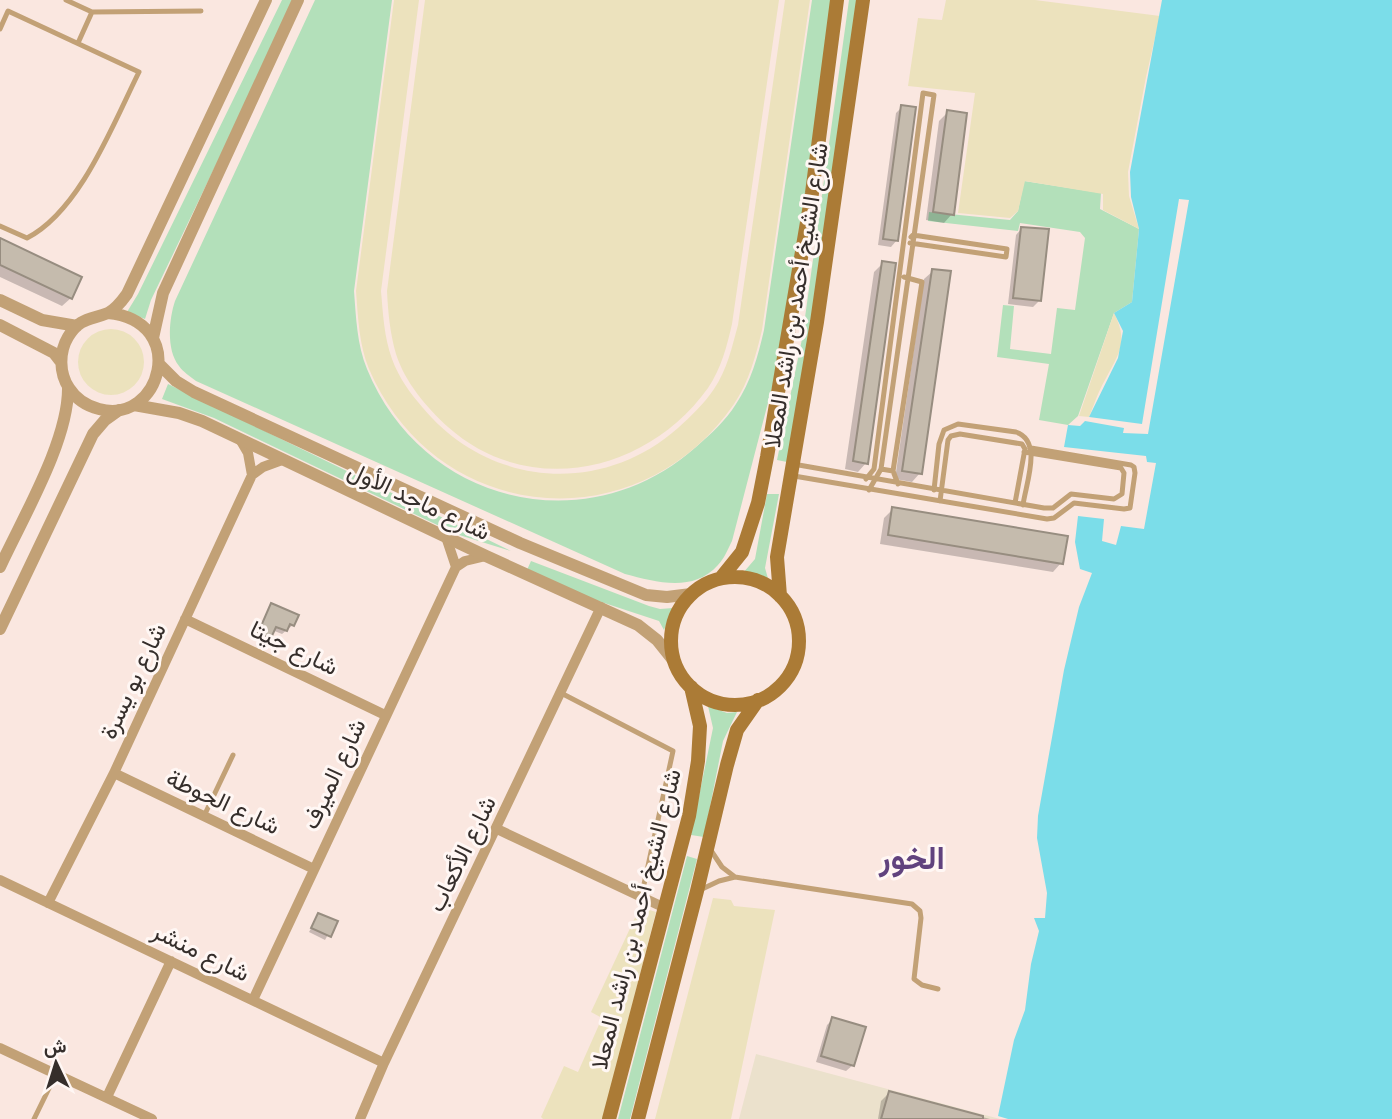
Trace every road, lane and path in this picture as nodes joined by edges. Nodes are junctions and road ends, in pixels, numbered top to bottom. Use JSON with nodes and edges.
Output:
{"nodes":[{"id":1,"x":66,"y":0,"type":"edge"},
{"id":2,"x":298,"y":0,"type":"edge"},
{"id":3,"x":837,"y":0,"type":"edge"},
{"id":4,"x":863,"y":0,"type":"edge"},
{"id":5,"x":264,"y":1,"type":"edge"},
{"id":6,"x":201,"y":11,"type":"dead end"},
{"id":7,"x":92,"y":12,"type":"junction"},
{"id":8,"x":0,"y":29,"type":"edge"},
{"id":9,"x":78,"y":43,"type":"junction"},
{"id":10,"x":0,"y":226,"type":"edge"},
{"id":11,"x":909,"y":239,"type":"junction"},
{"id":12,"x":903,"y":277,"type":"junction"},
{"id":13,"x":0,"y":300,"type":"edge"},
{"id":14,"x":108,"y":313,"type":"junction"},
{"id":15,"x":0,"y":325,"type":"edge"},
{"id":16,"x":77,"y":326,"type":"junction"},
{"id":17,"x":153,"y":338,"type":"junction"},
{"id":18,"x":61,"y":362,"type":"junction"},
{"id":19,"x":159,"y":364,"type":"junction"},
{"id":20,"x":68,"y":387,"type":"junction"},
{"id":21,"x":134,"y":405,"type":"junction"},
{"id":22,"x":120,"y":410,"type":"junction"},
{"id":23,"x":241,"y":440,"type":"junction"},
{"id":24,"x":1029,"y":451,"type":"junction"},
{"id":25,"x":282,"y":460,"type":"junction"},
{"id":26,"x":881,"y":469,"type":"junction"},
{"id":27,"x":792,"y":470,"type":"junction"},
{"id":28,"x":893,"y":471,"type":"junction"},
{"id":29,"x":252,"y":475,"type":"junction"},
{"id":30,"x":866,"y":479,"type":"junction"},
{"id":31,"x":875,"y":480,"type":"junction"},
{"id":32,"x":898,"y":484,"type":"junction"},
{"id":33,"x":869,"y":490,"type":"junction"},
{"id":34,"x":934,"y":490,"type":"junction"},
{"id":35,"x":941,"y":491,"type":"junction"},
{"id":36,"x":940,"y":502,"type":"junction"},
{"id":37,"x":1019,"y":504,"type":"junction"},
{"id":38,"x":1021,"y":515,"type":"junction"},
{"id":39,"x":446,"y":537,"type":"junction"},
{"id":40,"x":486,"y":556,"type":"junction"},
{"id":41,"x":0,"y":566,"type":"edge"},
{"id":42,"x":456,"y":567,"type":"junction"},
{"id":43,"x":721,"y":579,"type":"junction"},
{"id":44,"x":691,"y":594,"type":"junction"},
{"id":45,"x":780,"y":596,"type":"junction"},
{"id":46,"x":601,"y":607,"type":"junction"},
{"id":47,"x":186,"y":619,"type":"junction"},
{"id":48,"x":0,"y":629,"type":"edge"},
{"id":49,"x":673,"y":660,"type":"junction"},
{"id":50,"x":691,"y":687,"type":"junction"},
{"id":51,"x":561,"y":693,"type":"junction"},
{"id":52,"x":758,"y":700,"type":"junction"},
{"id":53,"x":385,"y":715,"type":"junction"},
{"id":54,"x":233,"y":755,"type":"dead end"},
{"id":55,"x":114,"y":774,"type":"junction"},
{"id":56,"x":204,"y":816,"type":"junction"},
{"id":57,"x":497,"y":829,"type":"junction"},
{"id":58,"x":708,"y":845,"type":"junction"},
{"id":59,"x":314,"y":869,"type":"junction"},
{"id":60,"x":735,"y":877,"type":"junction"},
{"id":61,"x":0,"y":880,"type":"edge"},
{"id":62,"x":697,"y":891,"type":"junction"},
{"id":63,"x":641,"y":898,"type":"junction"},
{"id":64,"x":48,"y":903,"type":"junction"},
{"id":65,"x":665,"y":908,"type":"junction"},
{"id":66,"x":171,"y":961,"type":"junction"},
{"id":67,"x":937,"y":989,"type":"dead end"},
{"id":68,"x":253,"y":1000,"type":"junction"},
{"id":69,"x":0,"y":1048,"type":"edge"},
{"id":70,"x":384,"y":1063,"type":"junction"},
{"id":71,"x":56,"y":1074,"type":"junction"},
{"id":72,"x":107,"y":1097,"type":"junction"},
{"id":73,"x":34,"y":1119,"type":"edge"},
{"id":74,"x":152,"y":1119,"type":"edge"},
{"id":75,"x":360,"y":1119,"type":"edge"},
{"id":76,"x":608,"y":1119,"type":"edge"},
{"id":77,"x":638,"y":1119,"type":"edge"}],
"edges":[{"from":1,"to":7,"type":"lane"},
{"from":2,"to":17,"type":"street"},
{"from":3,"to":43,"type":"main road","name":"شارع الشيخ أحمد بن راشد المعلا"},
{"from":4,"to":27,"type":"main road","name":"شارع الشيخ أحمد بن راشد المعلا"},
{"from":5,"to":14,"type":"street"},
{"from":6,"to":7,"type":"lane"},
{"from":7,"to":9,"type":"lane"},
{"from":8,"to":9,"type":"lane"},
{"from":9,"to":10,"type":"lane"},
{"from":11,"to":11,"type":"lane"},
{"from":11,"to":11,"type":"lane"},
{"from":11,"to":12,"type":"lane"},
{"from":11,"to":12,"type":"lane"},
{"from":12,"to":26,"type":"lane"},
{"from":12,"to":28,"type":"lane"},
{"from":12,"to":30,"type":"lane"},
{"from":13,"to":16,"type":"street"},
{"from":14,"to":16,"type":"street"},
{"from":14,"to":17,"type":"street"},
{"from":15,"to":18,"type":"street"},
{"from":16,"to":18,"type":"street"},
{"from":17,"to":19,"type":"street"},
{"from":18,"to":20,"type":"street"},
{"from":19,"to":21,"type":"street"},
{"from":19,"to":44,"type":"street","name":"شارع ماجد الأول"},
{"from":20,"to":22,"type":"street"},
{"from":20,"to":41,"type":"street"},
{"from":21,"to":22,"type":"street"},
{"from":21,"to":23,"type":"street","name":"شارع ماجد الأول"},
{"from":22,"to":48,"type":"street"},
{"from":23,"to":25,"type":"street","name":"شارع ماجد الأول"},
{"from":23,"to":29,"type":"street"},
{"from":24,"to":34,"type":"lane"},
{"from":24,"to":35,"type":"lane"},
{"from":24,"to":37,"type":"lane"},
{"from":24,"to":37,"type":"lane"},
{"from":24,"to":38,"type":"lane"},
{"from":25,"to":29,"type":"street"},
{"from":25,"to":39,"type":"street","name":"شارع ماجد الأول"},
{"from":26,"to":28,"type":"lane"},
{"from":26,"to":31,"type":"lane"},
{"from":27,"to":30,"type":"lane"},
{"from":27,"to":33,"type":"lane"},
{"from":27,"to":45,"type":"main road","name":"شارع الشيخ أحمد بن راشد المعلا"},
{"from":28,"to":32,"type":"lane"},
{"from":29,"to":47,"type":"street","name":"شارع بو يسرة"},
{"from":30,"to":31,"type":"lane"},
{"from":31,"to":32,"type":"lane"},
{"from":31,"to":33,"type":"lane"},
{"from":32,"to":34,"type":"lane"},
{"from":33,"to":36,"type":"lane"},
{"from":34,"to":35,"type":"lane"},
{"from":35,"to":36,"type":"lane"},
{"from":35,"to":37,"type":"lane"},
{"from":36,"to":38,"type":"lane"},
{"from":37,"to":38,"type":"lane"},
{"from":39,"to":40,"type":"street","name":"شارع ماجد الأول"},
{"from":39,"to":42,"type":"street"},
{"from":40,"to":42,"type":"street"},
{"from":40,"to":46,"type":"street","name":"شارع ماجد الأول"},
{"from":42,"to":53,"type":"street","name":"شارع الميرف"},
{"from":43,"to":44,"type":"main road"},
{"from":43,"to":45,"type":"main road"},
{"from":44,"to":49,"type":"main road"},
{"from":45,"to":52,"type":"main road"},
{"from":46,"to":49,"type":"street","name":"شارع ماجد الأول"},
{"from":46,"to":51,"type":"street","name":"شارع الأكعاب"},
{"from":47,"to":53,"type":"street","name":"شارع جيتا"},
{"from":47,"to":55,"type":"street","name":"شارع بو يسرة"},
{"from":49,"to":50,"type":"main road"},
{"from":50,"to":52,"type":"main road"},
{"from":50,"to":65,"type":"main road","name":"شارع الشيخ أحمد بن راشد المعلا"},
{"from":51,"to":57,"type":"street","name":"شارع الأكعاب"},
{"from":51,"to":63,"type":"lane"},
{"from":52,"to":58,"type":"main road","name":"شارع الشيخ أحمد بن راشد المعلا"},
{"from":53,"to":59,"type":"street","name":"شارع الميرف"},
{"from":54,"to":56,"type":"lane"},
{"from":55,"to":56,"type":"street","name":"شارع الحوطة"},
{"from":55,"to":64,"type":"street","name":"شارع بو يسرة"},
{"from":56,"to":59,"type":"street","name":"شارع الحوطة"},
{"from":57,"to":63,"type":"street"},
{"from":57,"to":70,"type":"street","name":"شارع الأكعاب"},
{"from":58,"to":60,"type":"lane"},
{"from":58,"to":62,"type":"main road","name":"شارع الشيخ أحمد بن راشد المعلا"},
{"from":59,"to":68,"type":"street","name":"شارع الميرف"},
{"from":60,"to":62,"type":"lane"},
{"from":60,"to":67,"type":"lane"},
{"from":61,"to":64,"type":"street","name":"شارع منشر"},
{"from":62,"to":77,"type":"main road","name":"شارع الشيخ أحمد بن راشد المعلا"},
{"from":63,"to":65,"type":"street"},
{"from":64,"to":66,"type":"street","name":"شارع منشر"},
{"from":65,"to":76,"type":"main road","name":"شارع الشيخ أحمد بن راشد المعلا"},
{"from":66,"to":68,"type":"street","name":"شارع منشر"},
{"from":66,"to":72,"type":"street"},
{"from":68,"to":70,"type":"street","name":"شارع منشر"},
{"from":69,"to":71,"type":"street"},
{"from":70,"to":75,"type":"street","name":"شارع الأكعاب"},
{"from":71,"to":72,"type":"street"},
{"from":71,"to":73,"type":"lane"},
{"from":72,"to":74,"type":"street"}]}
